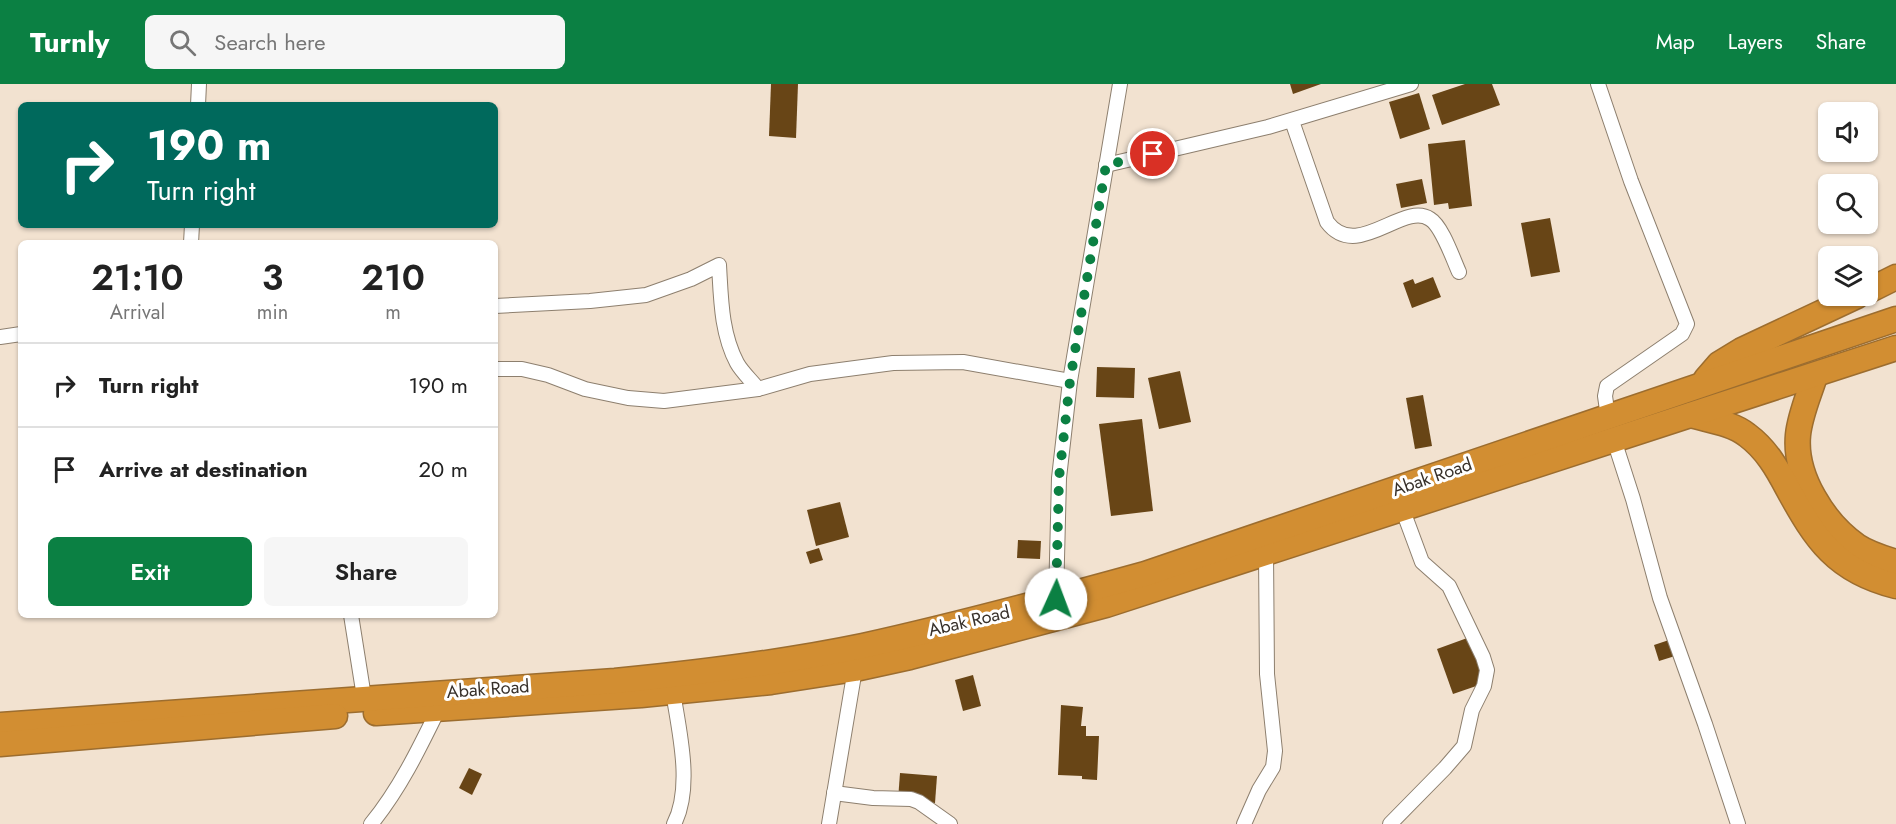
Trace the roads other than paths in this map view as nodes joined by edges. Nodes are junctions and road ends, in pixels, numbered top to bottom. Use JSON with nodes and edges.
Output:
{"nodes":[{"id":1,"x":199,"y":84,"type":"edge"},
{"id":2,"x":1120,"y":84,"type":"edge"},
{"id":3,"x":1411,"y":84,"type":"edge"},
{"id":4,"x":1598,"y":84,"type":"edge"},
{"id":5,"x":198,"y":102,"type":"edge"},
{"id":6,"x":1292,"y":120,"type":"junction"},
{"id":7,"x":1106,"y":165,"type":"junction"},
{"id":8,"x":1459,"y":272,"type":"dead end"},
{"id":9,"x":1896,"y":277,"type":"edge"},
{"id":10,"x":1878,"y":286,"type":"edge"},
{"id":11,"x":498,"y":306,"type":"edge"},
{"id":12,"x":1836,"y":306,"type":"edge"},
{"id":13,"x":1896,"y":319,"type":"edge"},
{"id":14,"x":18,"y":334,"type":"edge"},
{"id":15,"x":0,"y":337,"type":"edge"},
{"id":16,"x":1896,"y":348,"type":"edge"},
{"id":17,"x":498,"y":369,"type":"edge"},
{"id":18,"x":1815,"y":376,"type":"junction"},
{"id":19,"x":1070,"y":381,"type":"junction"},
{"id":20,"x":1699,"y":386,"type":"junction"},
{"id":21,"x":758,"y":389,"type":"junction"},
{"id":22,"x":1691,"y":415,"type":"junction"},
{"id":23,"x":1611,"y":429,"type":"junction"},
{"id":24,"x":1402,"y":508,"type":"junction"},
{"id":25,"x":1266,"y":553,"type":"junction"},
{"id":26,"x":1896,"y":562,"type":"edge"},
{"id":27,"x":1896,"y":586,"type":"edge"},
{"id":28,"x":1056,"y":599,"type":"junction"},
{"id":29,"x":351,"y":618,"type":"edge"},
{"id":30,"x":855,"y":669,"type":"junction"},
{"id":31,"x":673,"y":692,"type":"junction"},
{"id":32,"x":365,"y":705,"type":"junction"},
{"id":33,"x":438,"y":710,"type":"junction"},
{"id":34,"x":0,"y":725,"type":"edge"},
{"id":35,"x":0,"y":744,"type":"edge"},
{"id":36,"x":834,"y":793,"type":"junction"},
{"id":37,"x":371,"y":824,"type":"edge"},
{"id":38,"x":674,"y":824,"type":"edge"},
{"id":39,"x":829,"y":824,"type":"edge"},
{"id":40,"x":950,"y":824,"type":"edge"},
{"id":41,"x":1244,"y":824,"type":"edge"},
{"id":42,"x":1390,"y":824,"type":"edge"},
{"id":43,"x":1738,"y":824,"type":"edge"}],
"edges":[{"from":1,"to":5,"type":"street"},
{"from":2,"to":7,"type":"street"},
{"from":3,"to":6,"type":"street"},
{"from":4,"to":23,"type":"street"},
{"from":6,"to":7,"type":"street"},
{"from":6,"to":8,"type":"street"},
{"from":7,"to":19,"type":"street"},
{"from":9,"to":10,"type":"highway"},
{"from":11,"to":21,"type":"street"},
{"from":12,"to":20,"type":"highway"},
{"from":13,"to":20,"type":"highway","name":"Abak Road"},
{"from":14,"to":15,"type":"street"},
{"from":16,"to":18,"type":"highway","name":"Abak Road"},
{"from":17,"to":21,"type":"street"},
{"from":18,"to":22,"type":"highway","name":"Abak Road"},
{"from":18,"to":26,"type":"highway"},
{"from":19,"to":21,"type":"street"},
{"from":19,"to":28,"type":"street"},
{"from":20,"to":23,"type":"highway","name":"Abak Road"},
{"from":22,"to":23,"type":"highway","name":"Abak Road"},
{"from":22,"to":27,"type":"highway"},
{"from":23,"to":24,"type":"highway","name":"Abak Road"},
{"from":23,"to":28,"type":"highway","name":"Abak Road"},
{"from":23,"to":43,"type":"street"},
{"from":24,"to":25,"type":"highway","name":"Abak Road"},
{"from":24,"to":42,"type":"street"},
{"from":25,"to":30,"type":"highway","name":"Abak Road"},
{"from":25,"to":41,"type":"street"},
{"from":28,"to":32,"type":"highway","name":"Abak Road"},
{"from":29,"to":32,"type":"street"},
{"from":30,"to":31,"type":"highway","name":"Abak Road"},
{"from":30,"to":36,"type":"street"},
{"from":31,"to":33,"type":"highway","name":"Abak Road"},
{"from":31,"to":38,"type":"street"},
{"from":32,"to":33,"type":"highway","name":"Abak Road"},
{"from":32,"to":34,"type":"highway","name":"Abak Road"},
{"from":32,"to":35,"type":"highway","name":"Abak Road"},
{"from":33,"to":37,"type":"street"},
{"from":36,"to":39,"type":"street"},
{"from":36,"to":40,"type":"street"}]}
